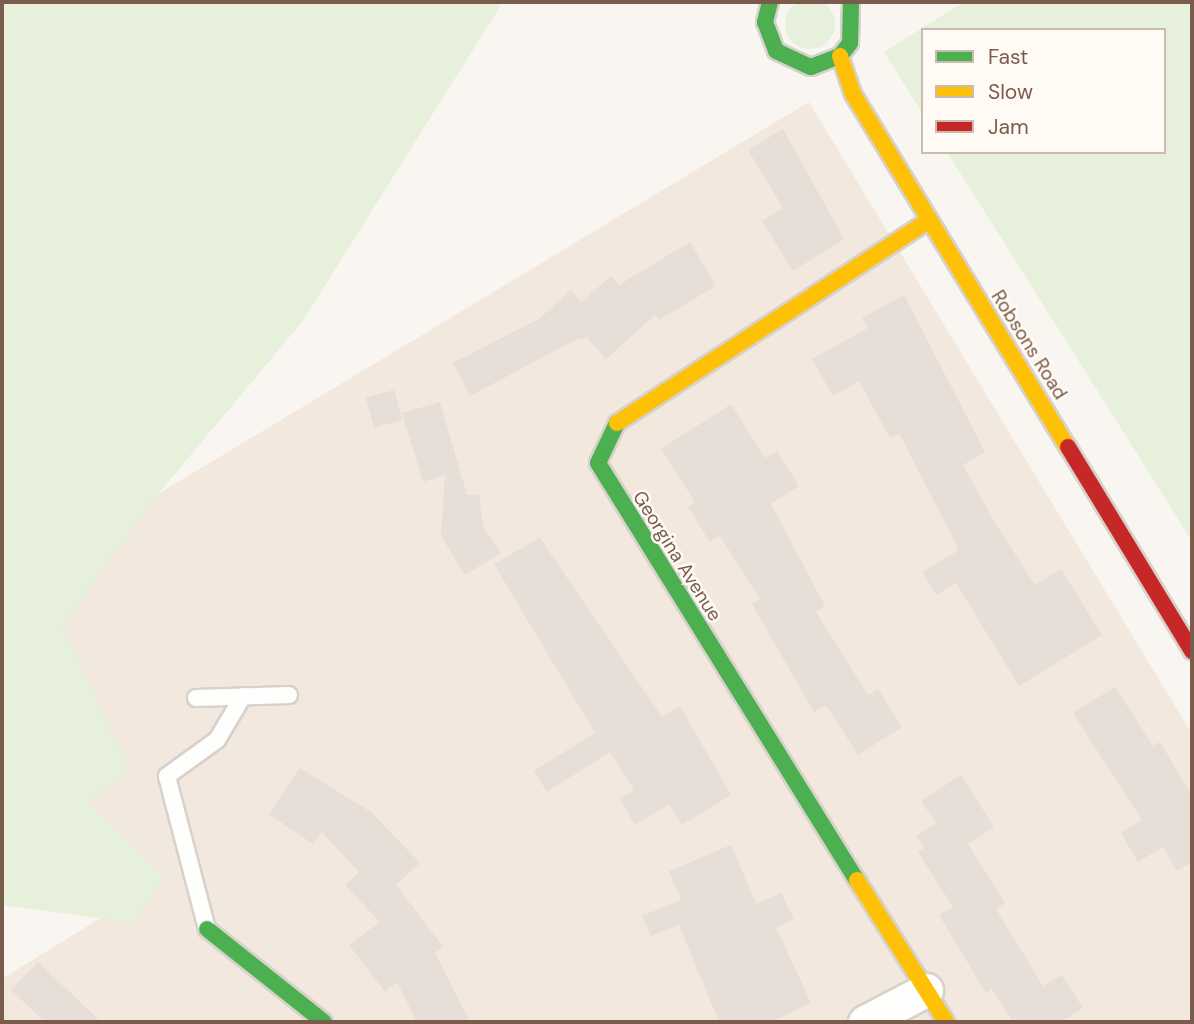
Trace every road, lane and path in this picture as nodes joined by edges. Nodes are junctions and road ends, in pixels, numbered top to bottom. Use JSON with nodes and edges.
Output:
{"nodes":[{"id":1,"x":770,"y":2,"type":"edge"},
{"id":2,"x":853,"y":3,"type":"edge"},
{"id":3,"x":840,"y":56,"type":"junction"},
{"id":4,"x":928,"y":221,"type":"junction"},
{"id":5,"x":1192,"y":651,"type":"edge"},
{"id":6,"x":289,"y":695,"type":"dead end"},
{"id":7,"x":243,"y":696,"type":"junction"},
{"id":8,"x":196,"y":698,"type":"dead end"},
{"id":9,"x":207,"y":929,"type":"joint"},
{"id":10,"x":926,"y":990,"type":"junction"},
{"id":11,"x":324,"y":1022,"type":"edge"},
{"id":12,"x":865,"y":1022,"type":"edge"},
{"id":13,"x":946,"y":1022,"type":"edge"}],
"edges":[{"from":1,"to":3,"type":"street"},
{"from":2,"to":3,"type":"street"},
{"from":3,"to":4,"type":"street","name":"Robsons Road"},
{"from":4,"to":5,"type":"street","name":"Robsons Road"},
{"from":4,"to":10,"type":"street","name":"Georgina Avenue"},
{"from":6,"to":7,"type":"lane"},
{"from":7,"to":8,"type":"lane"},
{"from":7,"to":9,"type":"lane"},
{"from":9,"to":11,"type":"street"},
{"from":10,"to":12,"type":"street"},
{"from":10,"to":13,"type":"street","name":"Georgina Avenue"}]}
